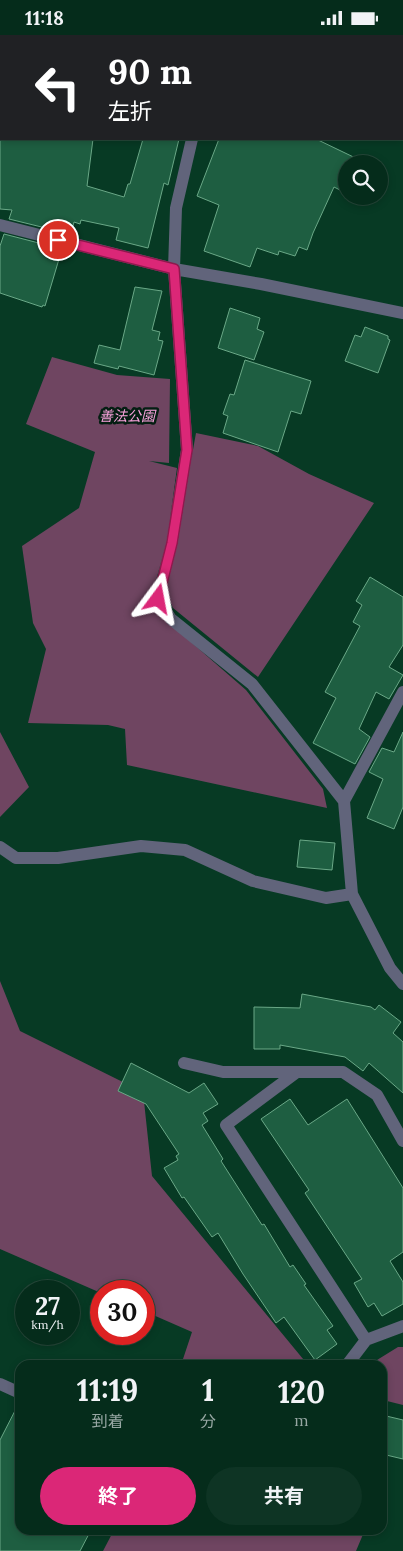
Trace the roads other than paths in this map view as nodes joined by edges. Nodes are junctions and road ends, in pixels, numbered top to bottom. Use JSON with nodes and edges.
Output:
{"nodes":[{"id":1,"x":192,"y":140,"type":"edge"},
{"id":2,"x":0,"y":225,"type":"edge"},
{"id":3,"x":174,"y":269,"type":"junction"},
{"id":4,"x":403,"y":313,"type":"edge"},
{"id":5,"x":403,"y":692,"type":"edge"},
{"id":6,"x":344,"y":801,"type":"junction"},
{"id":7,"x":0,"y":847,"type":"edge"},
{"id":8,"x":352,"y":894,"type":"junction"},
{"id":9,"x":403,"y":984,"type":"edge"},
{"id":10,"x":184,"y":1063,"type":"dead end"},
{"id":11,"x":297,"y":1072,"type":"junction"},
{"id":12,"x":403,"y":1141,"type":"edge"},
{"id":13,"x":403,"y":1326,"type":"edge"},
{"id":14,"x":366,"y":1340,"type":"junction"},
{"id":15,"x":351,"y":1360,"type":"edge"},
{"id":16,"x":0,"y":1384,"type":"edge"},
{"id":17,"x":15,"y":1391,"type":"edge"}],
"edges":[{"from":1,"to":3,"type":"street"},
{"from":2,"to":3,"type":"street"},
{"from":3,"to":4,"type":"street"},
{"from":3,"to":6,"type":"street"},
{"from":5,"to":6,"type":"street"},
{"from":6,"to":8,"type":"street"},
{"from":7,"to":8,"type":"street"},
{"from":8,"to":9,"type":"street"},
{"from":10,"to":11,"type":"street"},
{"from":11,"to":12,"type":"street"},
{"from":11,"to":14,"type":"street"},
{"from":13,"to":14,"type":"street"},
{"from":14,"to":15,"type":"street"},
{"from":16,"to":17,"type":"street"}]}
